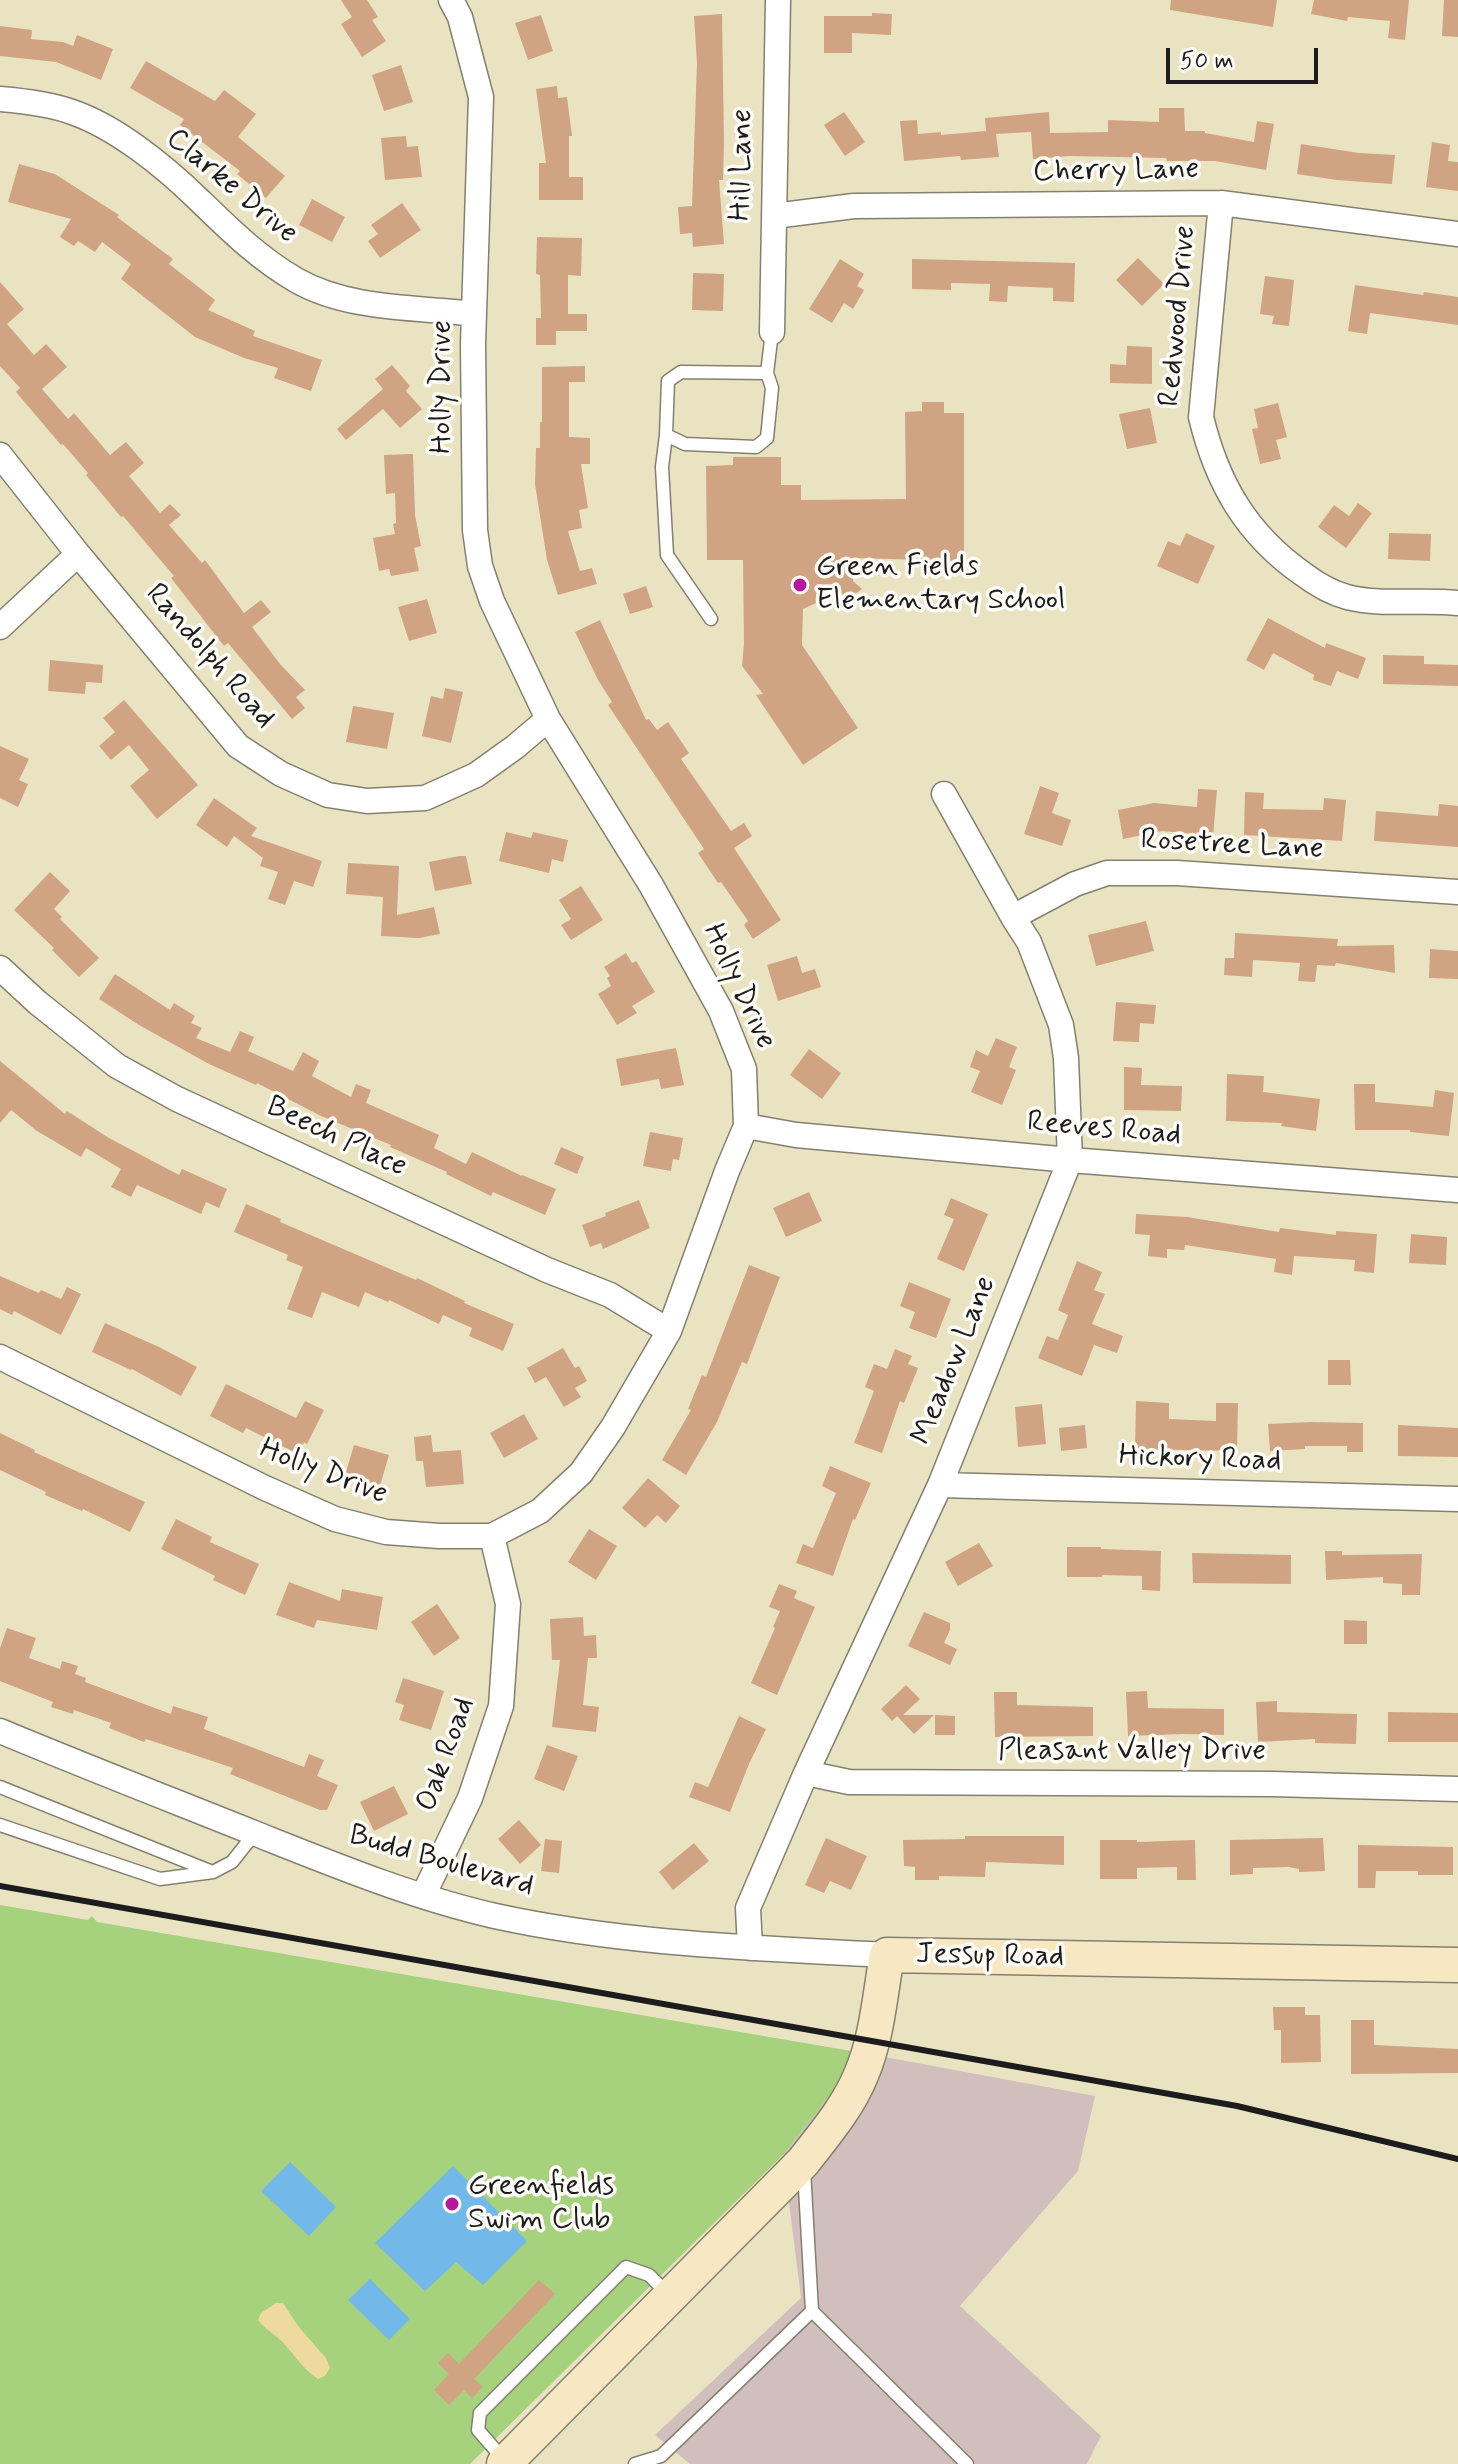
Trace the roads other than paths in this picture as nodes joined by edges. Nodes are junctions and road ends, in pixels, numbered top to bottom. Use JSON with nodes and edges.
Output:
{"nodes":[{"id":1,"x":451,"y":0,"type":"edge"},
{"id":2,"x":778,"y":0,"type":"edge"},
{"id":3,"x":0,"y":99,"type":"edge"},
{"id":4,"x":1221,"y":203,"type":"junction"},
{"id":5,"x":774,"y":216,"type":"junction"},
{"id":6,"x":1458,"y":234,"type":"edge"},
{"id":7,"x":474,"y":314,"type":"junction"},
{"id":8,"x":772,"y":332,"type":"joint"},
{"id":9,"x":767,"y":373,"type":"junction"},
{"id":10,"x":666,"y":435,"type":"junction"},
{"id":11,"x":0,"y":455,"type":"edge"},
{"id":12,"x":78,"y":554,"type":"junction"},
{"id":13,"x":1458,"y":603,"type":"edge"},
{"id":14,"x":711,"y":619,"type":"dead end"},
{"id":15,"x":0,"y":627,"type":"edge"},
{"id":16,"x":548,"y":719,"type":"junction"},
{"id":17,"x":944,"y":794,"type":"dead end"},
{"id":18,"x":1458,"y":892,"type":"edge"},
{"id":19,"x":1013,"y":917,"type":"junction"},
{"id":20,"x":0,"y":968,"type":"edge"},
{"id":21,"x":746,"y":1126,"type":"junction"},
{"id":22,"x":1070,"y":1160,"type":"junction"},
{"id":23,"x":1458,"y":1190,"type":"edge"},
{"id":24,"x":669,"y":1331,"type":"junction"},
{"id":25,"x":0,"y":1357,"type":"edge"},
{"id":26,"x":940,"y":1485,"type":"junction"},
{"id":27,"x":1458,"y":1499,"type":"edge"},
{"id":28,"x":492,"y":1536,"type":"junction"},
{"id":29,"x":0,"y":1731,"type":"edge"},
{"id":30,"x":806,"y":1773,"type":"junction"},
{"id":31,"x":0,"y":1787,"type":"edge"},
{"id":32,"x":1458,"y":1789,"type":"edge"},
{"id":33,"x":0,"y":1825,"type":"edge"},
{"id":34,"x":255,"y":1833,"type":"junction"},
{"id":35,"x":213,"y":1872,"type":"junction"},
{"id":36,"x":423,"y":1896,"type":"junction"},
{"id":37,"x":750,"y":1948,"type":"junction"},
{"id":38,"x":887,"y":1955,"type":"junction"},
{"id":39,"x":1458,"y":1965,"type":"edge"},
{"id":40,"x":803,"y":2162,"type":"junction"},
{"id":41,"x":669,"y":2296,"type":"junction"},
{"id":42,"x":812,"y":2311,"type":"junction"},
{"id":43,"x":511,"y":2463,"type":"edge"},
{"id":44,"x":635,"y":2464,"type":"edge"},
{"id":45,"x":967,"y":2464,"type":"edge"}],
"edges":[{"from":1,"to":7,"type":"street","name":"Holly Drive"},
{"from":2,"to":5,"type":"street","name":"Hill Lane"},
{"from":3,"to":7,"type":"street","name":"Clarke Drive"},
{"from":4,"to":5,"type":"street","name":"Cherry Lane"},
{"from":4,"to":6,"type":"street","name":"Cherry Lane"},
{"from":4,"to":13,"type":"street","name":"Redwood Drive"},
{"from":5,"to":8,"type":"street","name":"Hill Lane"},
{"from":7,"to":16,"type":"street","name":"Holly Drive"},
{"from":8,"to":9,"type":"lane"},
{"from":9,"to":10,"type":"lane"},
{"from":9,"to":10,"type":"lane"},
{"from":10,"to":14,"type":"lane"},
{"from":11,"to":12,"type":"street","name":"Randolph Road"},
{"from":12,"to":15,"type":"street"},
{"from":12,"to":16,"type":"street","name":"Randolph Road"},
{"from":16,"to":21,"type":"street","name":"Holly Drive"},
{"from":17,"to":19,"type":"street","name":"Meadow Lane"},
{"from":18,"to":19,"type":"street","name":"Rosetree Lane"},
{"from":19,"to":22,"type":"street","name":"Meadow Lane"},
{"from":20,"to":24,"type":"street","name":"Beech Place"},
{"from":21,"to":22,"type":"street","name":"Reeves Road"},
{"from":21,"to":24,"type":"street","name":"Holly Drive"},
{"from":22,"to":23,"type":"street","name":"Reeves Road"},
{"from":22,"to":26,"type":"street","name":"Meadow Lane"},
{"from":24,"to":28,"type":"street","name":"Holly Drive"},
{"from":25,"to":28,"type":"street","name":"Holly Drive"},
{"from":26,"to":27,"type":"street","name":"Hickory Road"},
{"from":26,"to":30,"type":"street","name":"Meadow Lane"},
{"from":28,"to":36,"type":"street","name":"Oak Road"},
{"from":29,"to":34,"type":"street","name":"Budd Boulevard"},
{"from":30,"to":32,"type":"street","name":"Pleasant Valley Drive"},
{"from":30,"to":37,"type":"street","name":"Meadow Lane"},
{"from":31,"to":35,"type":"lane"},
{"from":33,"to":35,"type":"lane"},
{"from":34,"to":35,"type":"lane"},
{"from":34,"to":36,"type":"street","name":"Budd Boulevard"},
{"from":36,"to":37,"type":"street","name":"Budd Boulevard"},
{"from":37,"to":38,"type":"street","name":"Budd Boulevard"},
{"from":38,"to":39,"type":"street","name":"Jessup Road"},
{"from":38,"to":40,"type":"street","name":"Jessup Road"},
{"from":40,"to":41,"type":"street","name":"Jessup Road"},
{"from":40,"to":42,"type":"lane"},
{"from":41,"to":43,"type":"street","name":"Jessup Road"},
{"from":41,"to":43,"type":"lane"},
{"from":42,"to":44,"type":"lane"},
{"from":42,"to":45,"type":"lane"}]}
